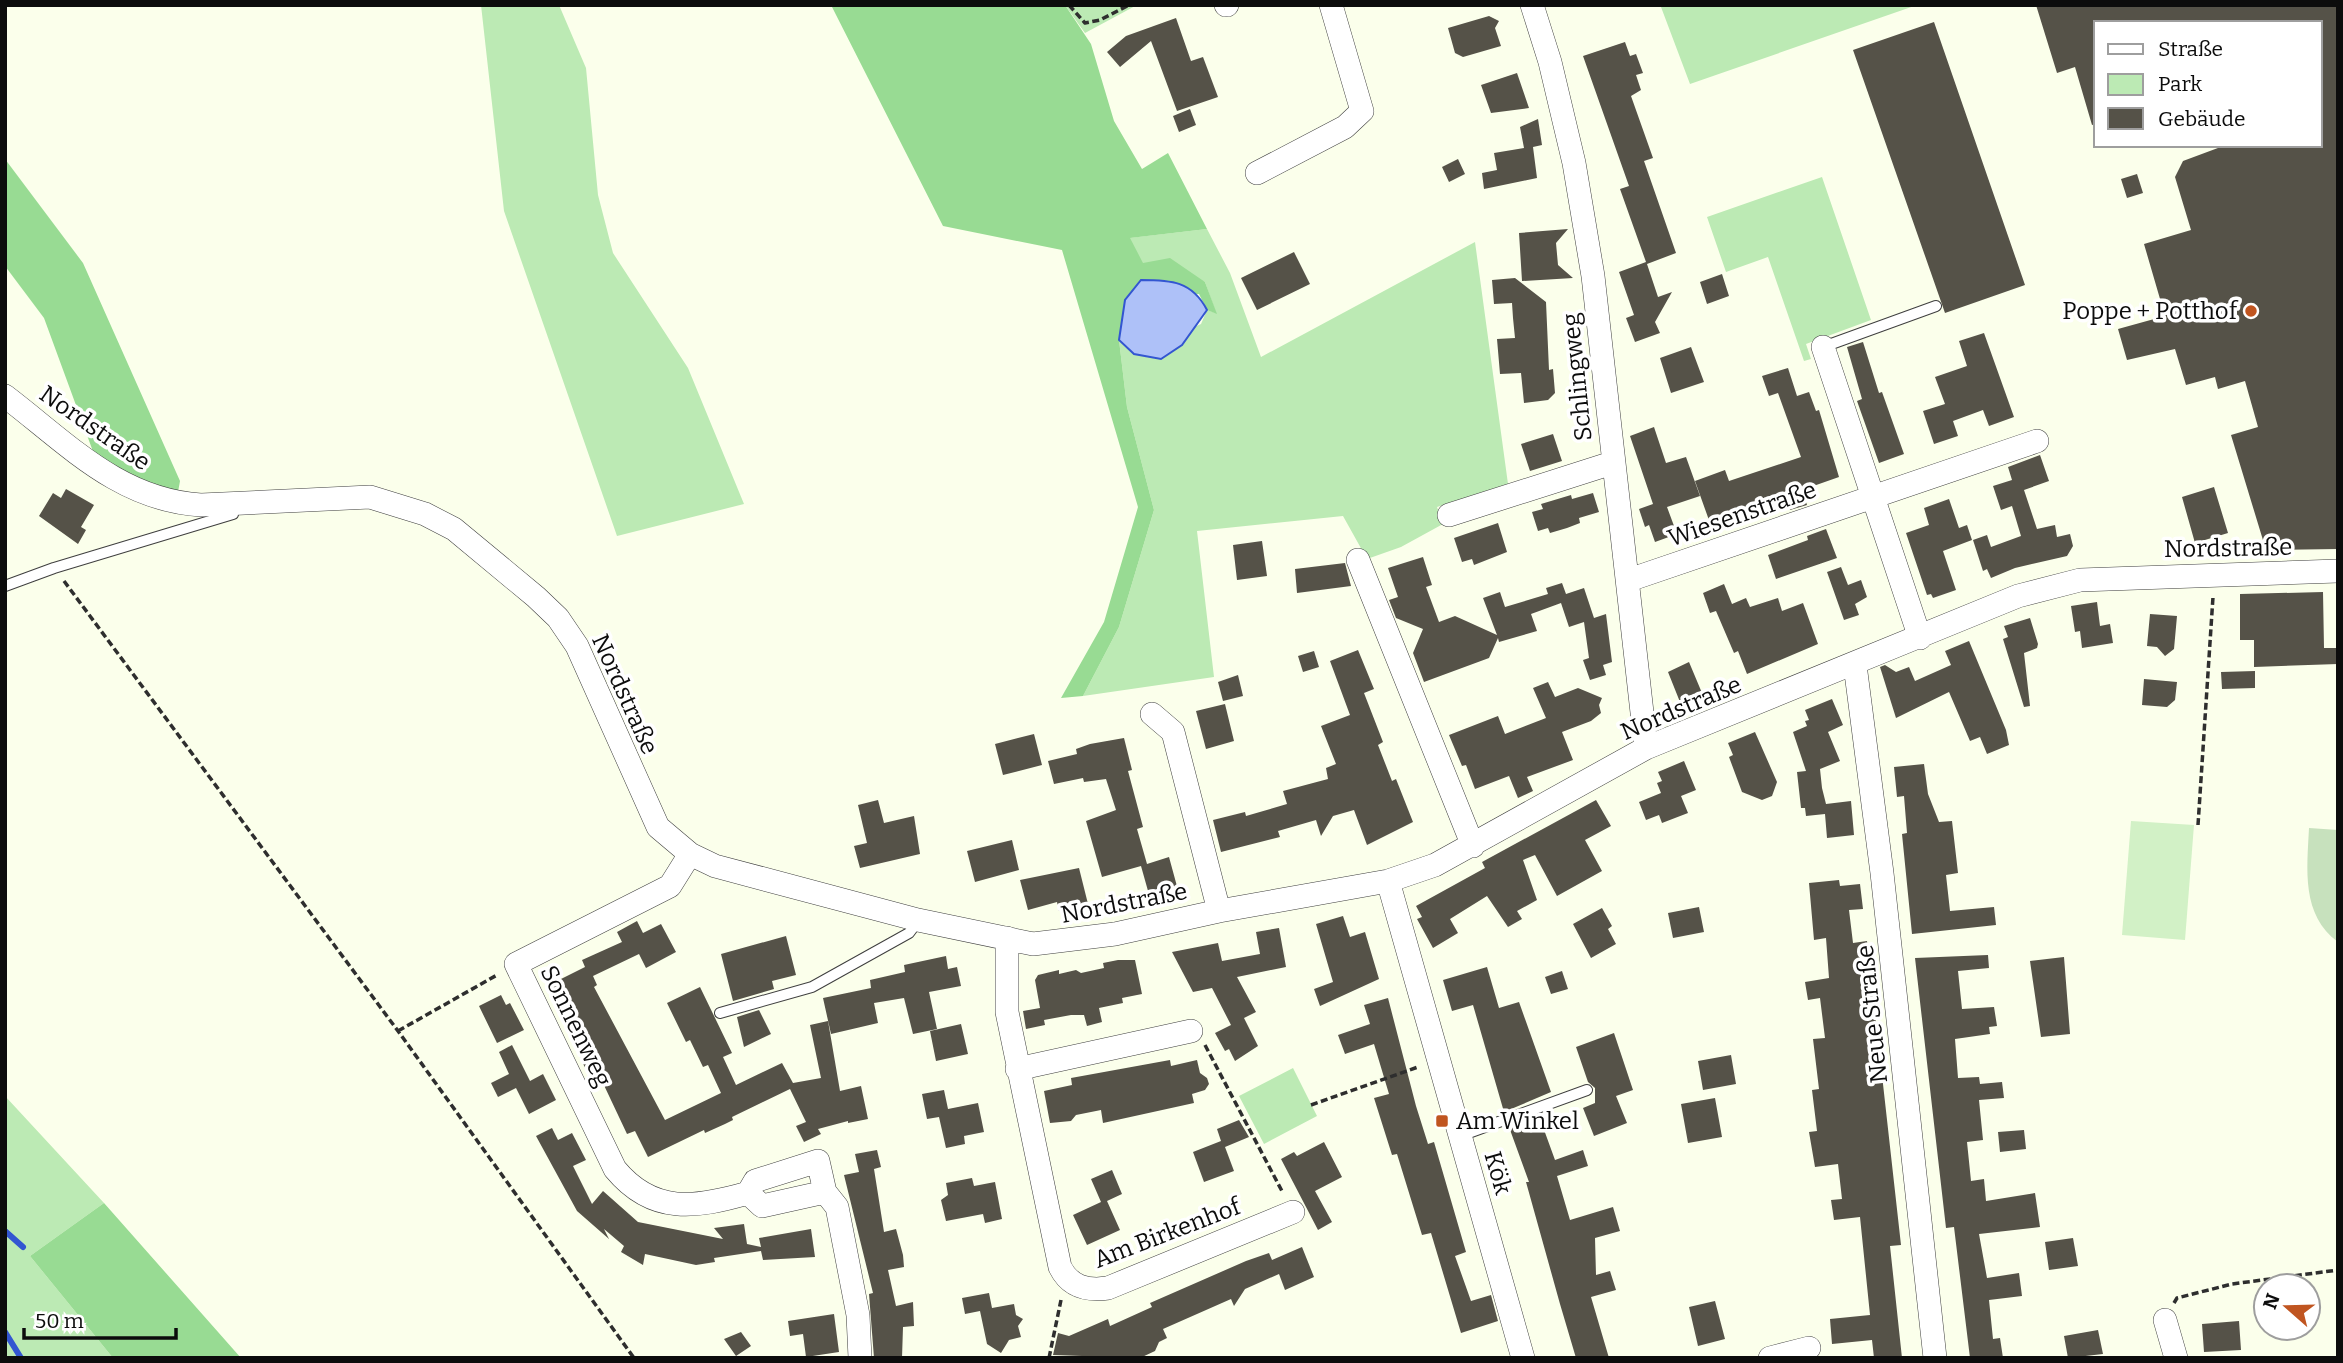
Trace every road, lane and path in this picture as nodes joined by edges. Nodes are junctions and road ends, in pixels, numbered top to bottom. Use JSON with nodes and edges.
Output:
{"nodes":[{"id":1,"x":1069,"y":5,"type":"edge"},
{"id":2,"x":1129,"y":5,"type":"edge"},
{"id":3,"x":1331,"y":5,"type":"edge"},
{"id":4,"x":1532,"y":5,"type":"edge"},
{"id":5,"x":1257,"y":173,"type":"dead end"},
{"id":6,"x":1936,"y":306,"type":"dead end"},
{"id":7,"x":1823,"y":347,"type":"joint"},
{"id":8,"x":5,"y":396,"type":"edge"},
{"id":9,"x":2037,"y":441,"type":"dead end"},
{"id":10,"x":1612,"y":463,"type":"junction"},
{"id":11,"x":1873,"y":498,"type":"junction"},
{"id":12,"x":233,"y":504,"type":"junction"},
{"id":13,"x":1449,"y":515,"type":"dead end"},
{"id":14,"x":1358,"y":559,"type":"dead end"},
{"id":15,"x":54,"y":568,"type":"junction"},
{"id":16,"x":2338,"y":571,"type":"edge"},
{"id":17,"x":2215,"y":573,"type":"junction"},
{"id":18,"x":1629,"y":580,"type":"junction"},
{"id":19,"x":5,"y":586,"type":"edge"},
{"id":20,"x":1920,"y":638,"type":"junction"},
{"id":21,"x":1855,"y":665,"type":"junction"},
{"id":22,"x":1152,"y":714,"type":"dead end"},
{"id":23,"x":1646,"y":748,"type":"junction"},
{"id":24,"x":2198,"y":825,"type":"dead end"},
{"id":25,"x":1473,"y":846,"type":"junction"},
{"id":26,"x":690,"y":854,"type":"junction"},
{"id":27,"x":1388,"y":881,"type":"junction"},
{"id":28,"x":1219,"y":911,"type":"junction"},
{"id":29,"x":918,"y":919,"type":"junction"},
{"id":30,"x":1006,"y":938,"type":"junction"},
{"id":31,"x":516,"y":964,"type":"junction"},
{"id":32,"x":720,"y":1013,"type":"dead end"},
{"id":33,"x":398,"y":1031,"type":"junction"},
{"id":34,"x":1191,"y":1031,"type":"joint"},
{"id":35,"x":1438,"y":1060,"type":"junction"},
{"id":36,"x":1017,"y":1069,"type":"junction"},
{"id":37,"x":1587,"y":1090,"type":"dead end"},
{"id":38,"x":1311,"y":1105,"type":"dead end"},
{"id":39,"x":1460,"y":1136,"type":"junction"},
{"id":40,"x":825,"y":1192,"type":"junction"},
{"id":41,"x":748,"y":1193,"type":"junction"},
{"id":42,"x":1293,"y":1212,"type":"joint"},
{"id":43,"x":2338,"y":1270,"type":"edge"},
{"id":44,"x":1065,"y":1278,"type":"junction"},
{"id":45,"x":2165,"y":1320,"type":"joint"},
{"id":46,"x":1809,"y":1348,"type":"dead end"},
{"id":47,"x":634,"y":1358,"type":"edge"},
{"id":48,"x":860,"y":1358,"type":"edge"},
{"id":49,"x":1049,"y":1358,"type":"edge"},
{"id":50,"x":1523,"y":1358,"type":"edge"},
{"id":51,"x":1770,"y":1358,"type":"edge"},
{"id":52,"x":1935,"y":1358,"type":"edge"},
{"id":53,"x":2176,"y":1358,"type":"edge"}],
"edges":[{"from":1,"to":2,"type":"path"},
{"from":3,"to":5,"type":"street"},
{"from":4,"to":10,"type":"street","name":"Schlingweg"},
{"from":6,"to":7,"type":"lane"},
{"from":7,"to":11,"type":"street"},
{"from":8,"to":12,"type":"street","name":"Nordstraße"},
{"from":9,"to":11,"type":"street","name":"Wiesenstraße"},
{"from":10,"to":13,"type":"street"},
{"from":10,"to":18,"type":"street","name":"Schlingweg"},
{"from":11,"to":18,"type":"street","name":"Wiesenstraße"},
{"from":11,"to":20,"type":"street"},
{"from":12,"to":15,"type":"lane"},
{"from":12,"to":26,"type":"street","name":"Nordstraße"},
{"from":14,"to":25,"type":"street"},
{"from":15,"to":19,"type":"lane"},
{"from":15,"to":33,"type":"path"},
{"from":16,"to":17,"type":"street","name":"Nordstraße"},
{"from":17,"to":20,"type":"street","name":"Nordstraße"},
{"from":17,"to":24,"type":"path"},
{"from":18,"to":23,"type":"street","name":"Schlingweg"},
{"from":20,"to":21,"type":"street","name":"Nordstraße"},
{"from":21,"to":23,"type":"street","name":"Nordstraße"},
{"from":21,"to":52,"type":"street","name":"Neue Straße"},
{"from":22,"to":28,"type":"street","name":"Nordstraße"},
{"from":23,"to":25,"type":"street","name":"Nordstraße"},
{"from":25,"to":27,"type":"street","name":"Nordstraße"},
{"from":26,"to":29,"type":"street","name":"Nordstraße"},
{"from":26,"to":31,"type":"street","name":"Sonnenweg"},
{"from":27,"to":28,"type":"street","name":"Nordstraße"},
{"from":27,"to":35,"type":"street","name":"Kök"},
{"from":28,"to":30,"type":"street","name":"Nordstraße"},
{"from":29,"to":30,"type":"street","name":"Nordstraße"},
{"from":29,"to":32,"type":"lane"},
{"from":30,"to":36,"type":"street","name":"Am Birkenhof"},
{"from":31,"to":33,"type":"path"},
{"from":31,"to":41,"type":"street","name":"Sonnenweg"},
{"from":33,"to":47,"type":"path"},
{"from":34,"to":36,"type":"street"},
{"from":34,"to":42,"type":"path"},
{"from":35,"to":38,"type":"path"},
{"from":35,"to":39,"type":"street","name":"Kök"},
{"from":36,"to":44,"type":"street","name":"Am Birkenhof"},
{"from":37,"to":39,"type":"lane"},
{"from":39,"to":50,"type":"street","name":"Kök"},
{"from":40,"to":41,"type":"street"},
{"from":40,"to":41,"type":"street","name":"Sonnenweg"},
{"from":40,"to":48,"type":"street","name":"Sonnenweg"},
{"from":42,"to":44,"type":"street","name":"Am Birkenhof"},
{"from":43,"to":45,"type":"path"},
{"from":44,"to":49,"type":"path"},
{"from":45,"to":53,"type":"street"},
{"from":46,"to":51,"type":"street"}]}
